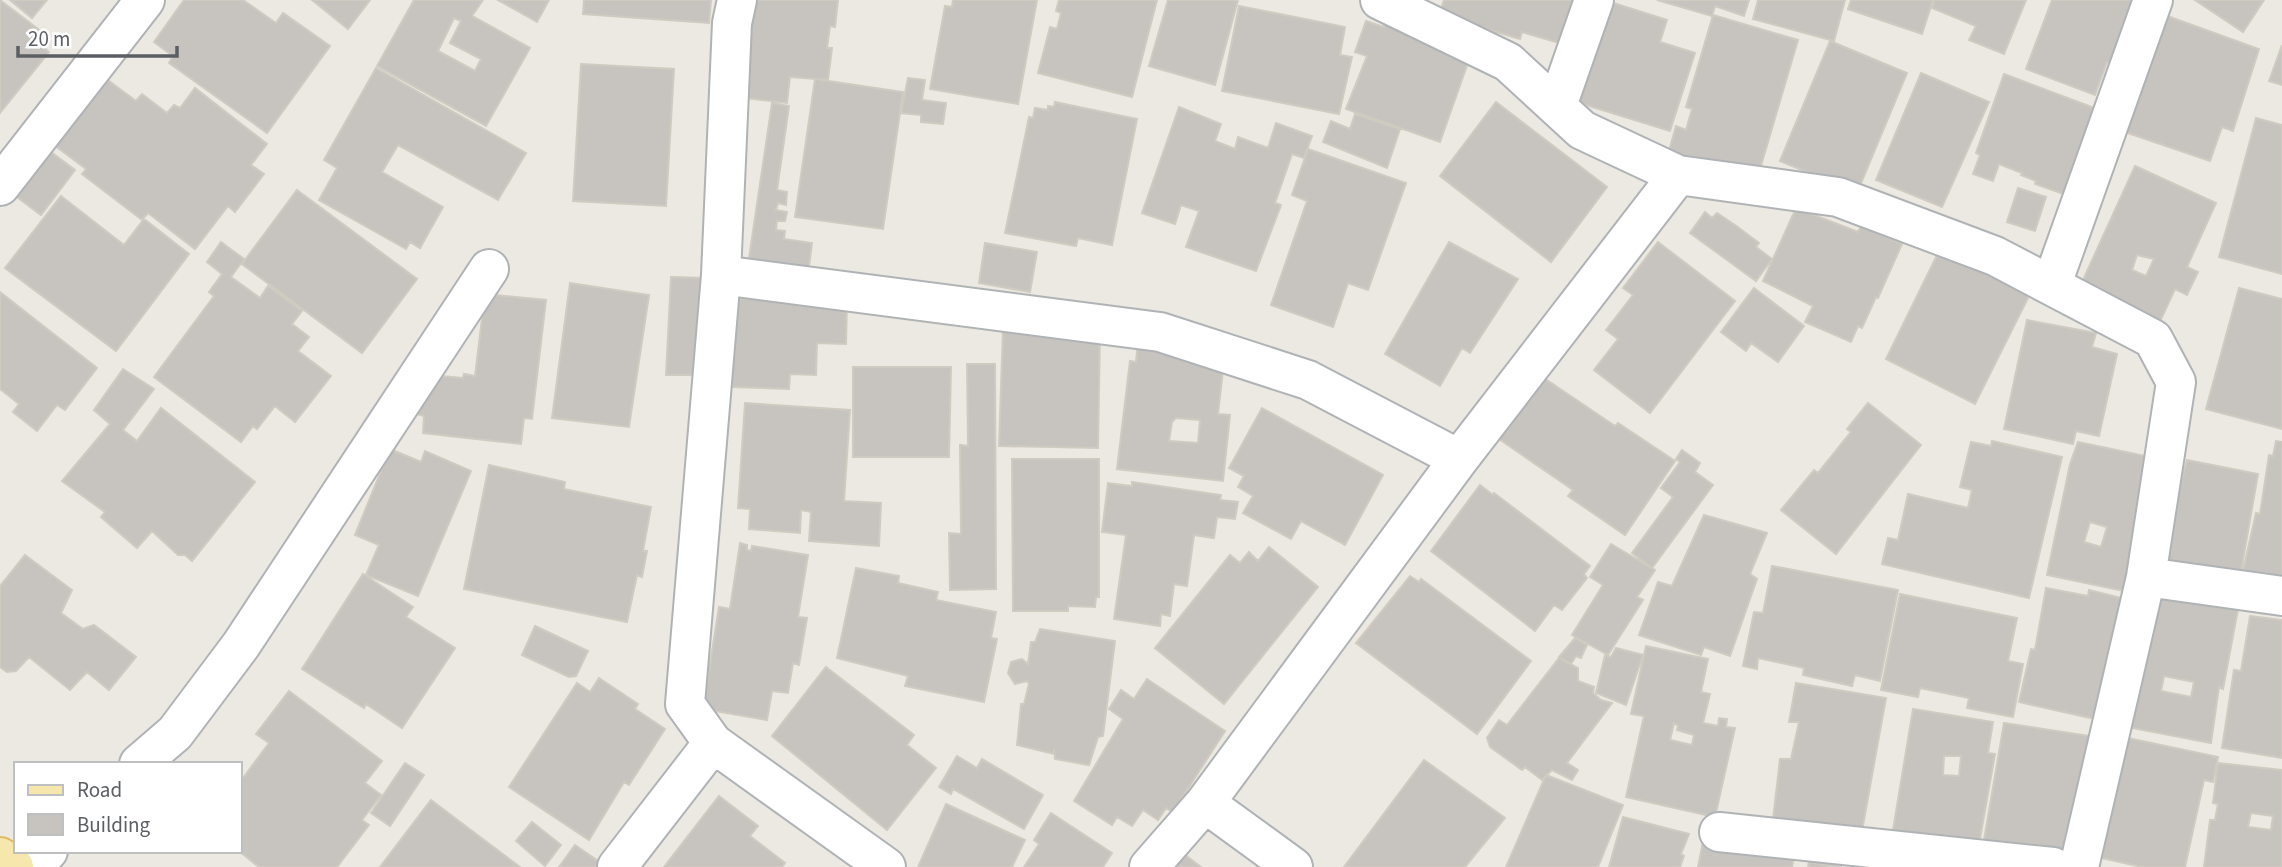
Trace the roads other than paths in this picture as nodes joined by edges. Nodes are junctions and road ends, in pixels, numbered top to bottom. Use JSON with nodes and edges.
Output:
{"nodes":[{"id":1,"x":737,"y":0,"type":"edge"},
{"id":2,"x":1380,"y":0,"type":"edge"},
{"id":3,"x":1594,"y":0,"type":"edge"},
{"id":4,"x":2153,"y":0,"type":"edge"},
{"id":5,"x":127,"y":6,"type":"edge"},
{"id":6,"x":1557,"y":106,"type":"junction"},
{"id":7,"x":1678,"y":175,"type":"junction"},
{"id":8,"x":0,"y":186,"type":"edge"},
{"id":9,"x":489,"y":269,"type":"dead end"},
{"id":10,"x":721,"y":275,"type":"junction"},
{"id":11,"x":2052,"y":285,"type":"junction"},
{"id":12,"x":1459,"y":459,"type":"junction"},
{"id":13,"x":2146,"y":577,"type":"junction"},
{"id":14,"x":2282,"y":596,"type":"edge"},
{"id":15,"x":713,"y":743,"type":"junction"},
{"id":16,"x":141,"y":762,"type":"edge"},
{"id":17,"x":1205,"y":803,"type":"junction"},
{"id":18,"x":1719,"y":832,"type":"dead end"},
{"id":19,"x":46,"y":853,"type":"edge"},
{"id":20,"x":0,"y":857,"type":"edge"},
{"id":21,"x":14,"y":867,"type":"edge"},
{"id":22,"x":33,"y":867,"type":"edge"},
{"id":23,"x":617,"y":867,"type":"edge"},
{"id":24,"x":886,"y":867,"type":"edge"},
{"id":25,"x":1149,"y":867,"type":"edge"},
{"id":26,"x":1293,"y":867,"type":"edge"},
{"id":27,"x":2053,"y":867,"type":"edge"},
{"id":28,"x":2079,"y":867,"type":"edge"}],
"edges":[{"from":1,"to":10,"type":"street"},
{"from":2,"to":6,"type":"street"},
{"from":3,"to":6,"type":"street"},
{"from":4,"to":11,"type":"street"},
{"from":5,"to":8,"type":"street"},
{"from":6,"to":7,"type":"street"},
{"from":7,"to":11,"type":"street"},
{"from":7,"to":12,"type":"street"},
{"from":9,"to":16,"type":"street"},
{"from":10,"to":12,"type":"street"},
{"from":10,"to":15,"type":"street"},
{"from":11,"to":13,"type":"street"},
{"from":12,"to":17,"type":"street"},
{"from":13,"to":14,"type":"street"},
{"from":13,"to":28,"type":"street"},
{"from":15,"to":23,"type":"street"},
{"from":15,"to":24,"type":"street"},
{"from":17,"to":25,"type":"street"},
{"from":17,"to":26,"type":"street"},
{"from":18,"to":27,"type":"street"},
{"from":19,"to":22,"type":"street"},
{"from":20,"to":21,"type":"main road"}]}
